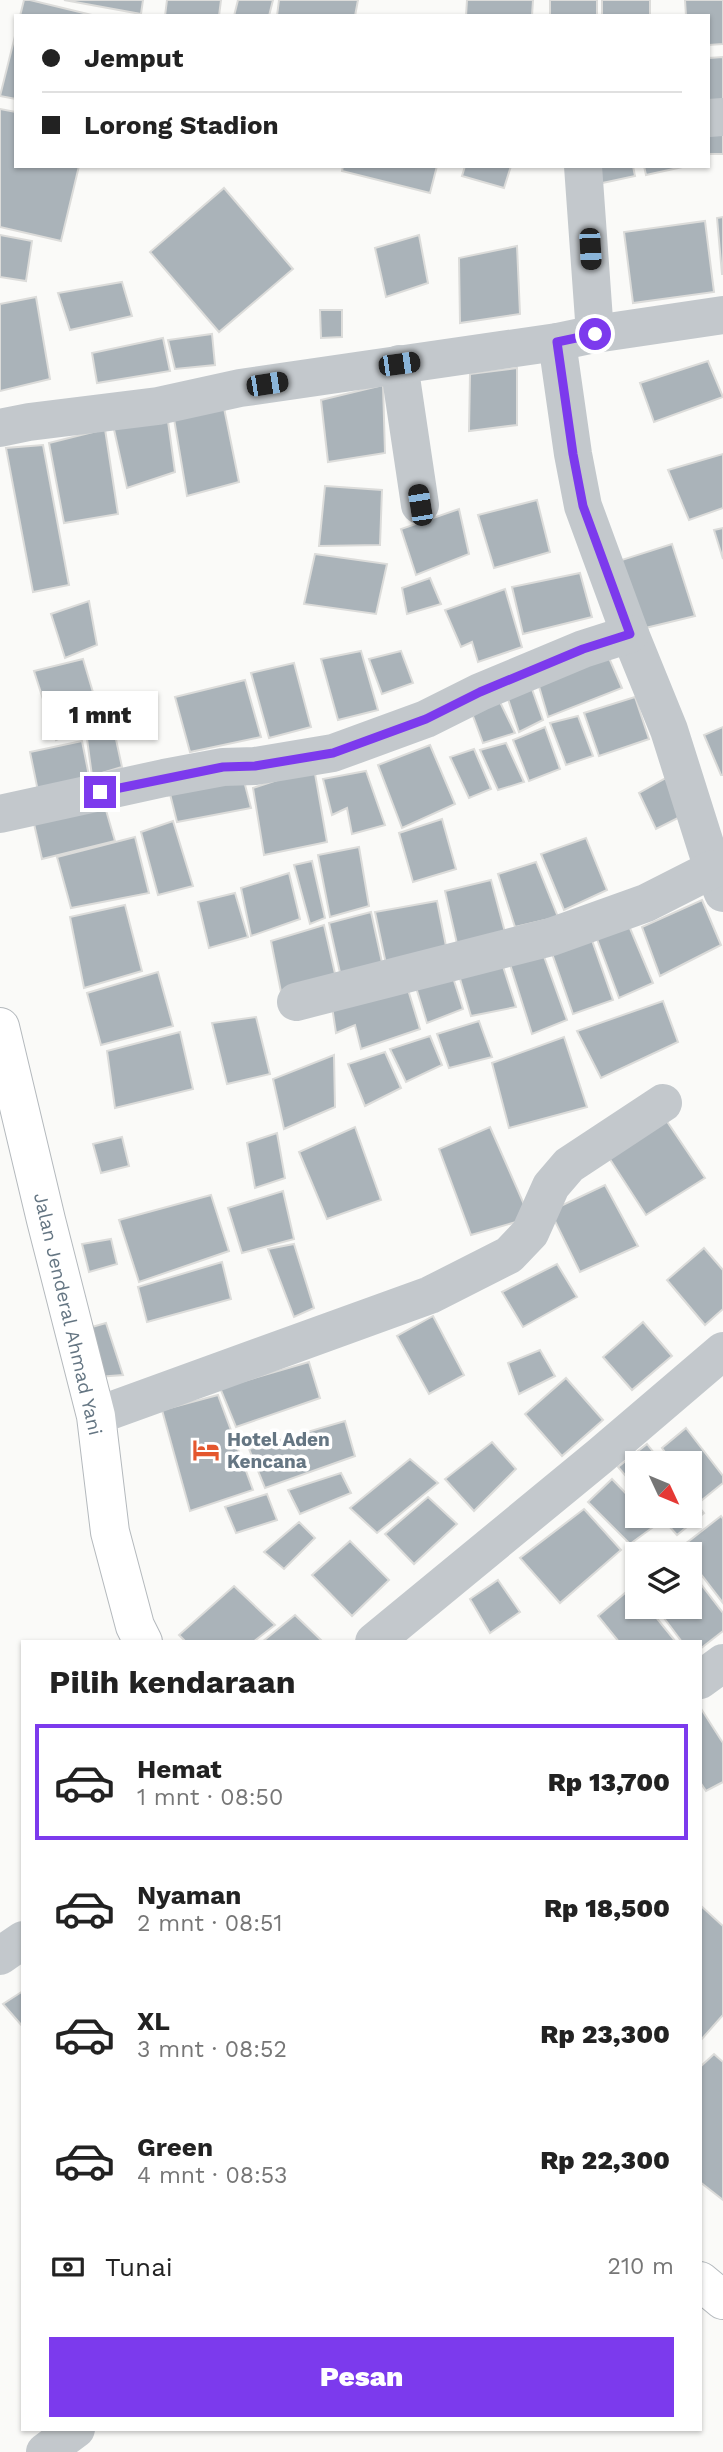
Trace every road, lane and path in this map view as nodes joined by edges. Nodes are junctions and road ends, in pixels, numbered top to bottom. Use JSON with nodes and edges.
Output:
{"nodes":[{"id":1,"x":583,"y":168,"type":"edge"},
{"id":2,"x":723,"y":314,"type":"edge"},
{"id":3,"x":595,"y":334,"type":"junction"},
{"id":4,"x":557,"y":342,"type":"junction"},
{"id":5,"x":399,"y":364,"type":"junction"},
{"id":6,"x":0,"y":428,"type":"edge"},
{"id":7,"x":420,"y":505,"type":"dead end"},
{"id":8,"x":630,"y":634,"type":"junction"},
{"id":9,"x":0,"y":814,"type":"edge"},
{"id":10,"x":718,"y":881,"type":"edge"},
{"id":11,"x":296,"y":1002,"type":"dead end"},
{"id":12,"x":0,"y":1027,"type":"edge"},
{"id":13,"x":663,"y":1103,"type":"dead end"},
{"id":14,"x":723,"y":1351,"type":"edge"},
{"id":15,"x":96,"y":1416,"type":"junction"},
{"id":16,"x":142,"y":1640,"type":"edge"},
{"id":17,"x":376,"y":1640,"type":"edge"},
{"id":18,"x":723,"y":1663,"type":"edge"},
{"id":19,"x":702,"y":1679,"type":"edge"},
{"id":20,"x":21,"y":1941,"type":"edge"},
{"id":21,"x":0,"y":1956,"type":"edge"},
{"id":22,"x":702,"y":2283,"type":"edge"},
{"id":23,"x":723,"y":2300,"type":"edge"},
{"id":24,"x":73,"y":2431,"type":"edge"},
{"id":25,"x":45,"y":2452,"type":"edge"}],
"edges":[{"from":1,"to":3,"type":"street"},
{"from":2,"to":3,"type":"street"},
{"from":3,"to":4,"type":"street"},
{"from":4,"to":5,"type":"street"},
{"from":4,"to":8,"type":"street"},
{"from":5,"to":6,"type":"street"},
{"from":5,"to":7,"type":"street"},
{"from":8,"to":9,"type":"street"},
{"from":8,"to":10,"type":"street"},
{"from":10,"to":11,"type":"street"},
{"from":12,"to":15,"type":"highway","name":"Jalan Jenderal Ahmad Yani"},
{"from":13,"to":15,"type":"street"},
{"from":14,"to":17,"type":"street"},
{"from":15,"to":16,"type":"highway","name":"Jalan Jenderal Ahmad Yani"},
{"from":18,"to":19,"type":"street"},
{"from":20,"to":21,"type":"street"},
{"from":22,"to":23,"type":"highway"},
{"from":24,"to":25,"type":"street"}]}
